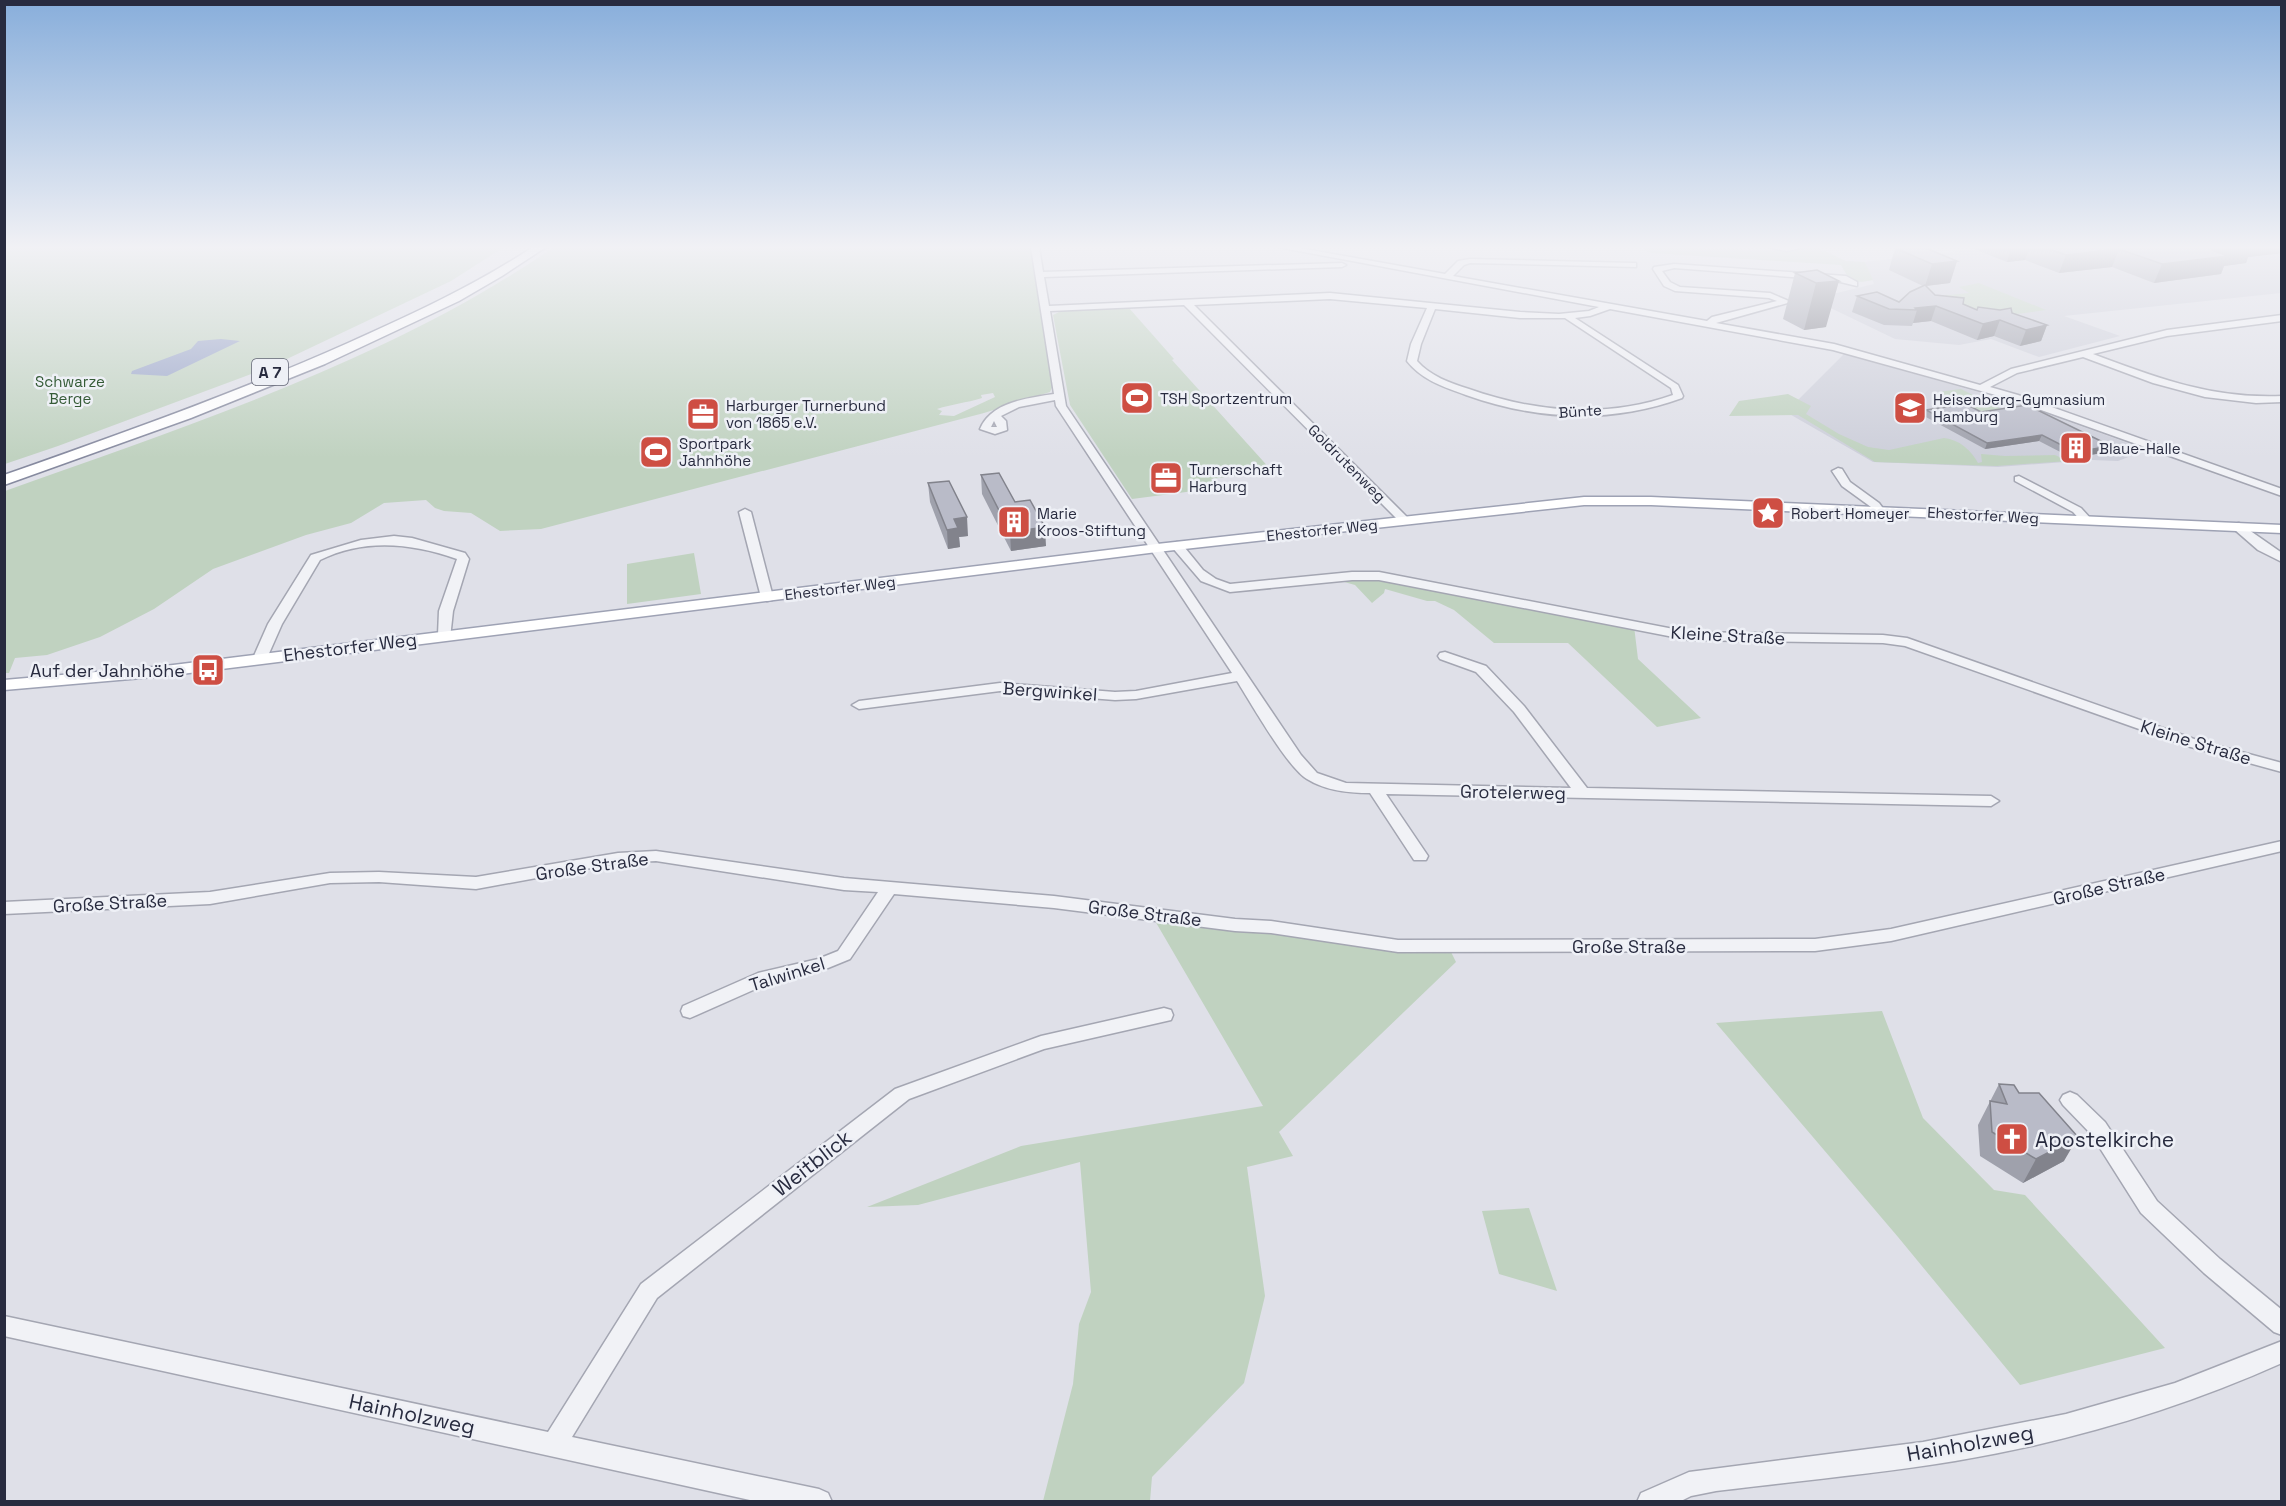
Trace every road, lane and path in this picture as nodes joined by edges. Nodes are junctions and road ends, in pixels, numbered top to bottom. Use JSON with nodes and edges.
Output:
{"nodes":[{"id":1,"x":392,"y":317,"type":"edge"},
{"id":2,"x":413,"y":317,"type":"edge"},
{"id":3,"x":1046,"y":317,"type":"edge"},
{"id":4,"x":1201,"y":317,"type":"edge"},
{"id":5,"x":1427,"y":317,"type":"edge"},
{"id":6,"x":1569,"y":317,"type":"edge"},
{"id":7,"x":1676,"y":317,"type":"edge"},
{"id":8,"x":1721,"y":317,"type":"edge"},
{"id":9,"x":2282,"y":318,"type":"edge"},
{"id":10,"x":1710,"y":323,"type":"junction"},
{"id":11,"x":2084,"y":354,"type":"junction"},
{"id":12,"x":1981,"y":388,"type":"junction"},
{"id":13,"x":1059,"y":396,"type":"junction"},
{"id":14,"x":2282,"y":399,"type":"edge"},
{"id":15,"x":995,"y":416,"type":"dead end"},
{"id":16,"x":4,"y":469,"type":"edge"},
{"id":17,"x":1838,"y":471,"type":"dead end"},
{"id":18,"x":2019,"y":479,"type":"dead end"},
{"id":19,"x":4,"y":480,"type":"edge"},
{"id":20,"x":2282,"y":493,"type":"edge"},
{"id":21,"x":1879,"y":511,"type":"junction"},
{"id":22,"x":745,"y":512,"type":"dead end"},
{"id":23,"x":2086,"y":520,"type":"junction"},
{"id":24,"x":1405,"y":521,"type":"junction"},
{"id":25,"x":2240,"y":527,"type":"junction"},
{"id":26,"x":2282,"y":529,"type":"edge"},
{"id":27,"x":1177,"y":546,"type":"junction"},
{"id":28,"x":1157,"y":548,"type":"junction"},
{"id":29,"x":2282,"y":558,"type":"edge"},
{"id":30,"x":767,"y":597,"type":"junction"},
{"id":31,"x":445,"y":636,"type":"junction"},
{"id":32,"x":1445,"y":656,"type":"dead end"},
{"id":33,"x":260,"y":658,"type":"junction"},
{"id":34,"x":1241,"y":676,"type":"junction"},
{"id":35,"x":4,"y":685,"type":"edge"},
{"id":36,"x":859,"y":705,"type":"dead end"},
{"id":37,"x":2282,"y":768,"type":"edge"},
{"id":38,"x":1375,"y":789,"type":"junction"},
{"id":39,"x":1583,"y":793,"type":"junction"},
{"id":40,"x":1991,"y":801,"type":"dead end"},
{"id":41,"x":2282,"y":846,"type":"edge"},
{"id":42,"x":1420,"y":856,"type":"dead end"},
{"id":43,"x":889,"y":889,"type":"junction"},
{"id":44,"x":4,"y":908,"type":"edge"},
{"id":45,"x":690,"y":1011,"type":"dead end"},
{"id":46,"x":1164,"y":1015,"type":"dead end"},
{"id":47,"x":2070,"y":1100,"type":"dead end"},
{"id":48,"x":2282,"y":1325,"type":"edge"},
{"id":49,"x":4,"y":1326,"type":"edge"},
{"id":50,"x":2282,"y":1352,"type":"edge"},
{"id":51,"x":554,"y":1444,"type":"junction"},
{"id":52,"x":819,"y":1502,"type":"edge"},
{"id":53,"x":1650,"y":1502,"type":"edge"}],
"edges":[{"from":1,"to":16,"type":"highway","number":"A 7"},
{"from":2,"to":19,"type":"highway","number":"A 7"},
{"from":3,"to":13,"type":"street","name":"Grotelerweg"},
{"from":4,"to":24,"type":"street","name":"Goldrutenweg"},
{"from":5,"to":6,"type":"street","name":"Bünte"},
{"from":7,"to":10,"type":"street"},
{"from":8,"to":10,"type":"street"},
{"from":9,"to":11,"type":"street"},
{"from":10,"to":12,"type":"street"},
{"from":11,"to":12,"type":"street"},
{"from":11,"to":14,"type":"street"},
{"from":12,"to":20,"type":"street"},
{"from":13,"to":15,"type":"street"},
{"from":13,"to":28,"type":"street","name":"Grotelerweg"},
{"from":17,"to":21,"type":"street"},
{"from":18,"to":23,"type":"street","name":"Ehestorfer Weg"},
{"from":21,"to":23,"type":"main road","name":"Ehestorfer Weg"},
{"from":21,"to":24,"type":"main road","name":"Ehestorfer Weg"},
{"from":22,"to":30,"type":"street","name":"Ehestorfer Weg"},
{"from":23,"to":25,"type":"main road","name":"Ehestorfer Weg"},
{"from":24,"to":27,"type":"main road","name":"Ehestorfer Weg"},
{"from":25,"to":26,"type":"main road","name":"Ehestorfer Weg"},
{"from":25,"to":29,"type":"street"},
{"from":27,"to":28,"type":"main road","name":"Ehestorfer Weg"},
{"from":27,"to":37,"type":"street","name":"Kleine Straße"},
{"from":28,"to":30,"type":"main road","name":"Ehestorfer Weg"},
{"from":28,"to":34,"type":"street","name":"Grotelerweg"},
{"from":30,"to":31,"type":"main road","name":"Ehestorfer Weg"},
{"from":31,"to":33,"type":"main road","name":"Ehestorfer Weg"},
{"from":31,"to":33,"type":"street"},
{"from":32,"to":39,"type":"street"},
{"from":33,"to":35,"type":"main road","name":"Ehestorfer Weg"},
{"from":34,"to":36,"type":"street","name":"Bergwinkel"},
{"from":34,"to":38,"type":"street","name":"Grotelerweg"},
{"from":38,"to":39,"type":"street","name":"Grotelerweg"},
{"from":38,"to":42,"type":"street"},
{"from":39,"to":40,"type":"street","name":"Grotelerweg"},
{"from":41,"to":43,"type":"street","name":"Große Straße"},
{"from":43,"to":44,"type":"street","name":"Große Straße"},
{"from":43,"to":45,"type":"street","name":"Talwinkel"},
{"from":46,"to":51,"type":"street","name":"Weitblick"},
{"from":47,"to":48,"type":"street"},
{"from":49,"to":51,"type":"street","name":"Hainholzweg"},
{"from":50,"to":53,"type":"street","name":"Hainholzweg"},
{"from":51,"to":52,"type":"street","name":"Hainholzweg"}]}
